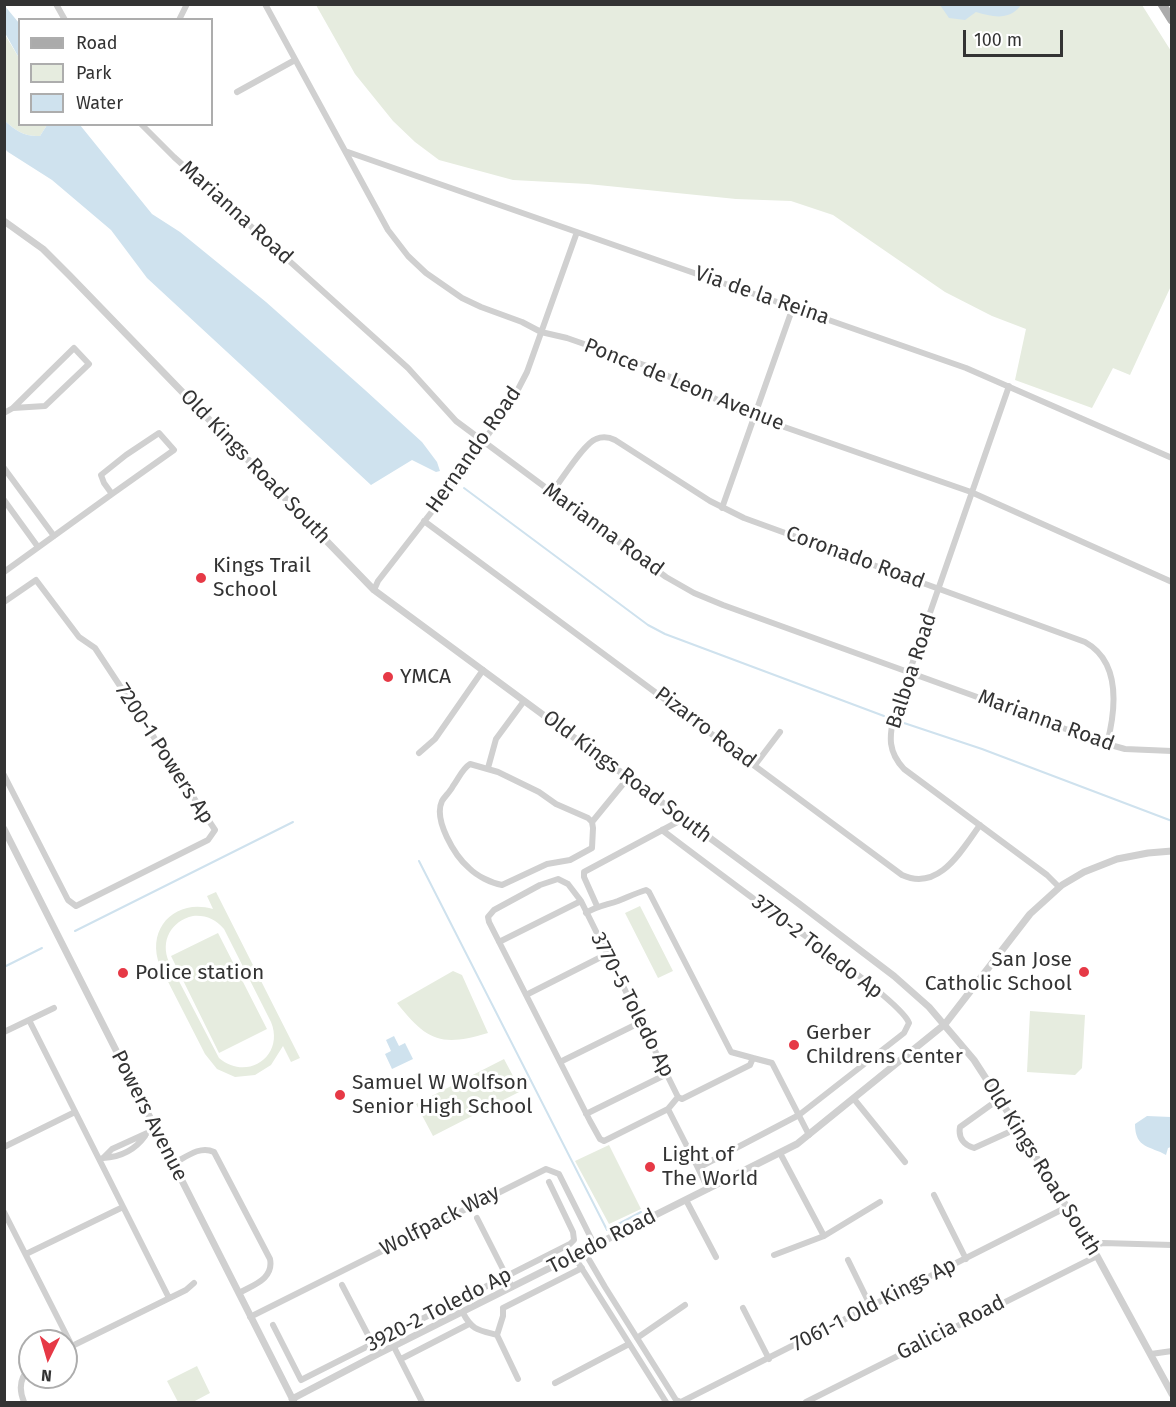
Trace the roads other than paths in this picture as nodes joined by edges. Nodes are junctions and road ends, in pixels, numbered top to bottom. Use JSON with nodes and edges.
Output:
{"nodes":[{"id":1,"x":56,"y":4,"type":"edge"},
{"id":2,"x":187,"y":4,"type":"edge"},
{"id":3,"x":265,"y":4,"type":"edge"},
{"id":4,"x":1162,"y":4,"type":"edge"},
{"id":5,"x":64,"y":18,"type":"edge"},
{"id":6,"x":180,"y":18,"type":"edge"},
{"id":7,"x":1172,"y":20,"type":"edge"},
{"id":8,"x":294,"y":60,"type":"junction"},
{"id":9,"x":237,"y":92,"type":"dead end"},
{"id":10,"x":143,"y":126,"type":"edge"},
{"id":11,"x":345,"y":152,"type":"junction"},
{"id":12,"x":4,"y":221,"type":"edge"},
{"id":13,"x":577,"y":232,"type":"junction"},
{"id":14,"x":793,"y":307,"type":"junction"},
{"id":15,"x":541,"y":332,"type":"junction"},
{"id":16,"x":1009,"y":386,"type":"junction"},
{"id":17,"x":13,"y":408,"type":"junction"},
{"id":18,"x":4,"y":413,"type":"edge"},
{"id":19,"x":754,"y":417,"type":"junction"},
{"id":20,"x":483,"y":442,"type":"junction"},
{"id":21,"x":1172,"y":458,"type":"edge"},
{"id":22,"x":4,"y":468,"type":"edge"},
{"id":23,"x":552,"y":492,"type":"junction"},
{"id":24,"x":971,"y":492,"type":"junction"},
{"id":25,"x":112,"y":494,"type":"junction"},
{"id":26,"x":4,"y":500,"type":"edge"},
{"id":27,"x":722,"y":507,"type":"junction"},
{"id":28,"x":424,"y":521,"type":"junction"},
{"id":29,"x":54,"y":536,"type":"junction"},
{"id":30,"x":38,"y":547,"type":"junction"},
{"id":31,"x":4,"y":572,"type":"edge"},
{"id":32,"x":1172,"y":582,"type":"edge"},
{"id":33,"x":939,"y":588,"type":"junction"},
{"id":34,"x":374,"y":590,"type":"junction"},
{"id":35,"x":4,"y":602,"type":"edge"},
{"id":36,"x":483,"y":670,"type":"junction"},
{"id":37,"x":909,"y":672,"type":"junction"},
{"id":38,"x":524,"y":701,"type":"junction"},
{"id":39,"x":780,"y":732,"type":"dead end"},
{"id":40,"x":1107,"y":744,"type":"junction"},
{"id":41,"x":1172,"y":751,"type":"edge"},
{"id":42,"x":419,"y":753,"type":"dead end"},
{"id":43,"x":755,"y":765,"type":"junction"},
{"id":44,"x":488,"y":768,"type":"junction"},
{"id":45,"x":4,"y":776,"type":"edge"},
{"id":46,"x":628,"y":778,"type":"junction"},
{"id":47,"x":683,"y":819,"type":"junction"},
{"id":48,"x":592,"y":822,"type":"junction"},
{"id":49,"x":980,"y":825,"type":"junction"},
{"id":50,"x":4,"y":829,"type":"edge"},
{"id":51,"x":662,"y":830,"type":"junction"},
{"id":52,"x":1172,"y":851,"type":"edge"},
{"id":53,"x":1059,"y":887,"type":"junction"},
{"id":54,"x":581,"y":901,"type":"junction"},
{"id":55,"x":597,"y":906,"type":"junction"},
{"id":56,"x":586,"y":913,"type":"junction"},
{"id":57,"x":499,"y":942,"type":"junction"},
{"id":58,"x":607,"y":954,"type":"junction"},
{"id":59,"x":526,"y":995,"type":"junction"},
{"id":60,"x":54,"y":1008,"type":"dead end"},
{"id":61,"x":29,"y":1020,"type":"junction"},
{"id":62,"x":641,"y":1022,"type":"junction"},
{"id":63,"x":945,"y":1024,"type":"junction"},
{"id":64,"x":4,"y":1032,"type":"edge"},
{"id":65,"x":753,"y":1058,"type":"junction"},
{"id":66,"x":560,"y":1062,"type":"junction"},
{"id":67,"x":667,"y":1074,"type":"junction"},
{"id":68,"x":678,"y":1097,"type":"junction"},
{"id":69,"x":854,"y":1099,"type":"junction"},
{"id":70,"x":999,"y":1099,"type":"junction"},
{"id":71,"x":668,"y":1109,"type":"junction"},
{"id":72,"x":75,"y":1112,"type":"junction"},
{"id":73,"x":586,"y":1114,"type":"junction"},
{"id":74,"x":799,"y":1115,"type":"junction"},
{"id":75,"x":1018,"y":1128,"type":"junction"},
{"id":76,"x":156,"y":1129,"type":"junction"},
{"id":77,"x":809,"y":1135,"type":"junction"},
{"id":78,"x":4,"y":1147,"type":"edge"},
{"id":79,"x":780,"y":1153,"type":"junction"},
{"id":80,"x":101,"y":1159,"type":"junction"},
{"id":81,"x":905,"y":1162,"type":"dead end"},
{"id":82,"x":173,"y":1164,"type":"junction"},
{"id":83,"x":698,"y":1168,"type":"junction"},
{"id":84,"x":549,"y":1182,"type":"dead end"},
{"id":85,"x":708,"y":1189,"type":"junction"},
{"id":86,"x":934,"y":1195,"type":"dead end"},
{"id":87,"x":686,"y":1200,"type":"junction"},
{"id":88,"x":880,"y":1202,"type":"dead end"},
{"id":89,"x":123,"y":1207,"type":"junction"},
{"id":90,"x":1067,"y":1207,"type":"junction"},
{"id":91,"x":4,"y":1212,"type":"edge"},
{"id":92,"x":477,"y":1218,"type":"dead end"},
{"id":93,"x":824,"y":1236,"type":"junction"},
{"id":94,"x":1172,"y":1245,"type":"edge"},
{"id":95,"x":595,"y":1246,"type":"junction"},
{"id":96,"x":1091,"y":1246,"type":"junction"},
{"id":97,"x":584,"y":1251,"type":"junction"},
{"id":98,"x":26,"y":1254,"type":"junction"},
{"id":99,"x":774,"y":1255,"type":"dead end"},
{"id":100,"x":574,"y":1256,"type":"junction"},
{"id":101,"x":1097,"y":1256,"type":"junction"},
{"id":102,"x":716,"y":1257,"type":"dead end"},
{"id":103,"x":966,"y":1259,"type":"junction"},
{"id":104,"x":848,"y":1260,"type":"dead end"},
{"id":105,"x":582,"y":1268,"type":"junction"},
{"id":106,"x":507,"y":1275,"type":"junction"},
{"id":107,"x":194,"y":1283,"type":"dead end"},
{"id":108,"x":342,"y":1285,"type":"dead end"},
{"id":109,"x":512,"y":1287,"type":"junction"},
{"id":110,"x":239,"y":1293,"type":"junction"},
{"id":111,"x":496,"y":1296,"type":"junction"},
{"id":112,"x":169,"y":1298,"type":"junction"},
{"id":113,"x":685,"y":1305,"type":"dead end"},
{"id":114,"x":871,"y":1307,"type":"junction"},
{"id":115,"x":503,"y":1308,"type":"junction"},
{"id":116,"x":742,"y":1308,"type":"dead end"},
{"id":117,"x":462,"y":1313,"type":"junction"},
{"id":118,"x":250,"y":1317,"type":"junction"},
{"id":119,"x":469,"y":1324,"type":"junction"},
{"id":120,"x":273,"y":1325,"type":"dead end"},
{"id":121,"x":61,"y":1329,"type":"edge"},
{"id":122,"x":497,"y":1335,"type":"junction"},
{"id":123,"x":637,"y":1338,"type":"junction"},
{"id":124,"x":78,"y":1343,"type":"edge"},
{"id":125,"x":372,"y":1344,"type":"junction"},
{"id":126,"x":629,"y":1344,"type":"junction"},
{"id":127,"x":394,"y":1347,"type":"junction"},
{"id":128,"x":1172,"y":1351,"type":"edge"},
{"id":129,"x":378,"y":1354,"type":"junction"},
{"id":130,"x":1151,"y":1354,"type":"junction"},
{"id":131,"x":401,"y":1359,"type":"junction"},
{"id":132,"x":769,"y":1359,"type":"junction"},
{"id":133,"x":518,"y":1379,"type":"dead end"},
{"id":134,"x":555,"y":1383,"type":"dead end"},
{"id":135,"x":1172,"y":1394,"type":"edge"},
{"id":136,"x":293,"y":1401,"type":"edge"},
{"id":137,"x":422,"y":1402,"type":"edge"},
{"id":138,"x":666,"y":1402,"type":"edge"},
{"id":139,"x":681,"y":1402,"type":"edge"},
{"id":140,"x":806,"y":1402,"type":"edge"}],
"edges":[{"from":1,"to":5,"type":"street"},
{"from":2,"to":6,"type":"street"},
{"from":3,"to":8,"type":"street","name":"Ponce de Leon Avenue"},
{"from":4,"to":7,"type":"main road"},
{"from":8,"to":9,"type":"street"},
{"from":8,"to":11,"type":"street","name":"Ponce de Leon Avenue"},
{"from":10,"to":20,"type":"street","name":"Marianna Road"},
{"from":11,"to":13,"type":"street","name":"Via de la Reina"},
{"from":11,"to":15,"type":"street","name":"Ponce de Leon Avenue"},
{"from":12,"to":34,"type":"street","name":"Old Kings Road South"},
{"from":13,"to":14,"type":"street","name":"Via de la Reina"},
{"from":13,"to":15,"type":"street","name":"Hernando Road"},
{"from":14,"to":16,"type":"street","name":"Via de la Reina"},
{"from":14,"to":19,"type":"street"},
{"from":15,"to":19,"type":"street","name":"Ponce de Leon Avenue"},
{"from":15,"to":20,"type":"street","name":"Hernando Road"},
{"from":16,"to":21,"type":"street","name":"Via de la Reina"},
{"from":16,"to":24,"type":"street","name":"Balboa Road"},
{"from":17,"to":17,"type":"street"},
{"from":17,"to":18,"type":"street"},
{"from":19,"to":24,"type":"street","name":"Ponce de Leon Avenue"},
{"from":19,"to":27,"type":"street"},
{"from":20,"to":23,"type":"street","name":"Marianna Road"},
{"from":20,"to":28,"type":"street","name":"Hernando Road"},
{"from":22,"to":29,"type":"street"},
{"from":23,"to":27,"type":"street","name":"Coronado Road"},
{"from":23,"to":37,"type":"street","name":"Marianna Road"},
{"from":24,"to":32,"type":"street","name":"Ponce de Leon Avenue"},
{"from":24,"to":33,"type":"street","name":"Balboa Road"},
{"from":25,"to":25,"type":"street"},
{"from":25,"to":29,"type":"street"},
{"from":26,"to":30,"type":"street"},
{"from":27,"to":33,"type":"street","name":"Coronado Road"},
{"from":28,"to":34,"type":"street","name":"Hernando Road"},
{"from":28,"to":43,"type":"street","name":"Pizarro Road"},
{"from":29,"to":30,"type":"street"},
{"from":30,"to":31,"type":"street"},
{"from":33,"to":37,"type":"street","name":"Balboa Road"},
{"from":33,"to":40,"type":"street","name":"Coronado Road"},
{"from":34,"to":36,"type":"street","name":"Old Kings Road South"},
{"from":35,"to":45,"type":"street","name":"7200-1 Powers Ap"},
{"from":36,"to":38,"type":"street","name":"Old Kings Road South"},
{"from":36,"to":42,"type":"street"},
{"from":37,"to":40,"type":"street","name":"Marianna Road"},
{"from":37,"to":49,"type":"street","name":"Balboa Road"},
{"from":38,"to":44,"type":"street"},
{"from":38,"to":46,"type":"street","name":"Old Kings Road South"},
{"from":39,"to":43,"type":"street"},
{"from":40,"to":41,"type":"street","name":"Marianna Road"},
{"from":43,"to":49,"type":"street","name":"Pizarro Road"},
{"from":44,"to":48,"type":"street"},
{"from":44,"to":48,"type":"street"},
{"from":46,"to":47,"type":"street","name":"Old Kings Road South"},
{"from":46,"to":48,"type":"street"},
{"from":47,"to":51,"type":"street"},
{"from":47,"to":63,"type":"street","name":"Old Kings Road South"},
{"from":49,"to":53,"type":"street","name":"Balboa Road"},
{"from":50,"to":76,"type":"street","name":"Powers Avenue"},
{"from":51,"to":55,"type":"street"},
{"from":51,"to":74,"type":"street","name":"3770-2 Toledo Ap"},
{"from":52,"to":53,"type":"street","name":"Toledo Road"},
{"from":53,"to":63,"type":"street","name":"Toledo Road"},
{"from":54,"to":56,"type":"street","name":"3770-5 Toledo Ap"},
{"from":54,"to":57,"type":"street"},
{"from":54,"to":57,"type":"street"},
{"from":55,"to":56,"type":"street"},
{"from":55,"to":65,"type":"street"},
{"from":56,"to":58,"type":"street","name":"3770-5 Toledo Ap"},
{"from":57,"to":59,"type":"street"},
{"from":58,"to":59,"type":"street"},
{"from":58,"to":62,"type":"street","name":"3770-5 Toledo Ap"},
{"from":59,"to":66,"type":"street"},
{"from":60,"to":61,"type":"street"},
{"from":61,"to":64,"type":"street"},
{"from":61,"to":72,"type":"street"},
{"from":62,"to":66,"type":"street"},
{"from":62,"to":67,"type":"street","name":"3770-5 Toledo Ap"},
{"from":63,"to":69,"type":"street","name":"Toledo Road"},
{"from":63,"to":70,"type":"street","name":"Old Kings Road South"},
{"from":65,"to":68,"type":"street"},
{"from":65,"to":74,"type":"street"},
{"from":66,"to":73,"type":"street"},
{"from":67,"to":68,"type":"street","name":"3770-5 Toledo Ap"},
{"from":67,"to":73,"type":"street"},
{"from":68,"to":71,"type":"street"},
{"from":69,"to":77,"type":"street","name":"Toledo Road"},
{"from":69,"to":81,"type":"street"},
{"from":70,"to":75,"type":"street","name":"Old Kings Road South"},
{"from":70,"to":75,"type":"street"},
{"from":71,"to":73,"type":"street"},
{"from":71,"to":83,"type":"street"},
{"from":72,"to":78,"type":"street"},
{"from":72,"to":80,"type":"street"},
{"from":74,"to":77,"type":"street"},
{"from":74,"to":83,"type":"street","name":"3770-2 Toledo Ap"},
{"from":75,"to":90,"type":"street","name":"Old Kings Road South"},
{"from":76,"to":80,"type":"street"},
{"from":76,"to":82,"type":"street","name":"Powers Avenue"},
{"from":77,"to":79,"type":"street","name":"Toledo Road"},
{"from":79,"to":85,"type":"street","name":"Toledo Road"},
{"from":79,"to":93,"type":"street"},
{"from":80,"to":89,"type":"street"},
{"from":82,"to":110,"type":"street","name":"Powers Avenue"},
{"from":82,"to":110,"type":"street"},
{"from":83,"to":85,"type":"street"},
{"from":84,"to":106,"type":"street","name":"3920-2 Toledo Ap"},
{"from":85,"to":87,"type":"street","name":"Toledo Road"},
{"from":86,"to":103,"type":"street"},
{"from":87,"to":95,"type":"street","name":"Toledo Road"},
{"from":87,"to":102,"type":"street"},
{"from":88,"to":93,"type":"street"},
{"from":89,"to":98,"type":"street"},
{"from":89,"to":112,"type":"street"},
{"from":90,"to":96,"type":"street","name":"Old Kings Road South"},
{"from":90,"to":103,"type":"street","name":"7061-1 Old Kings Ap"},
{"from":91,"to":98,"type":"street"},
{"from":92,"to":106,"type":"street"},
{"from":93,"to":99,"type":"street"},
{"from":94,"to":96,"type":"street"},
{"from":95,"to":97,"type":"street","name":"Toledo Road"},
{"from":95,"to":118,"type":"street","name":"Wolfpack Way"},
{"from":96,"to":101,"type":"street","name":"Old Kings Road South"},
{"from":97,"to":100,"type":"street","name":"Toledo Road"},
{"from":97,"to":123,"type":"street"},
{"from":98,"to":121,"type":"street"},
{"from":100,"to":105,"type":"street"},
{"from":100,"to":109,"type":"street","name":"Toledo Road"},
{"from":101,"to":130,"type":"street","name":"Old Kings Road South"},
{"from":101,"to":140,"type":"street","name":"Galicia Road"},
{"from":103,"to":114,"type":"street","name":"7061-1 Old Kings Ap"},
{"from":104,"to":114,"type":"street"},
{"from":105,"to":115,"type":"street"},
{"from":105,"to":126,"type":"street"},
{"from":106,"to":109,"type":"street"},
{"from":106,"to":125,"type":"street","name":"3920-2 Toledo Ap"},
{"from":107,"to":112,"type":"street"},
{"from":108,"to":125,"type":"street"},
{"from":109,"to":111,"type":"street","name":"Toledo Road"},
{"from":110,"to":118,"type":"street","name":"Powers Avenue"},
{"from":111,"to":115,"type":"street"},
{"from":111,"to":117,"type":"street","name":"Toledo Road"},
{"from":112,"to":124,"type":"street"},
{"from":113,"to":123,"type":"street"},
{"from":114,"to":132,"type":"street","name":"7061-1 Old Kings Ap"},
{"from":115,"to":122,"type":"street"},
{"from":116,"to":132,"type":"street"},
{"from":117,"to":119,"type":"street"},
{"from":117,"to":127,"type":"street","name":"Toledo Road"},
{"from":118,"to":136,"type":"street","name":"Powers Avenue"},
{"from":119,"to":122,"type":"street"},
{"from":119,"to":131,"type":"street"},
{"from":120,"to":125,"type":"street","name":"3920-2 Toledo Ap"},
{"from":122,"to":133,"type":"street"},
{"from":123,"to":139,"type":"street"},
{"from":125,"to":129,"type":"street"},
{"from":126,"to":134,"type":"street"},
{"from":126,"to":138,"type":"street"},
{"from":127,"to":129,"type":"street","name":"Toledo Road"},
{"from":127,"to":131,"type":"street"},
{"from":128,"to":130,"type":"street"},
{"from":129,"to":136,"type":"street","name":"Toledo Road"},
{"from":130,"to":135,"type":"street","name":"Old Kings Road South"},
{"from":131,"to":137,"type":"street"},
{"from":132,"to":139,"type":"street","name":"7061-1 Old Kings Ap"}]}
